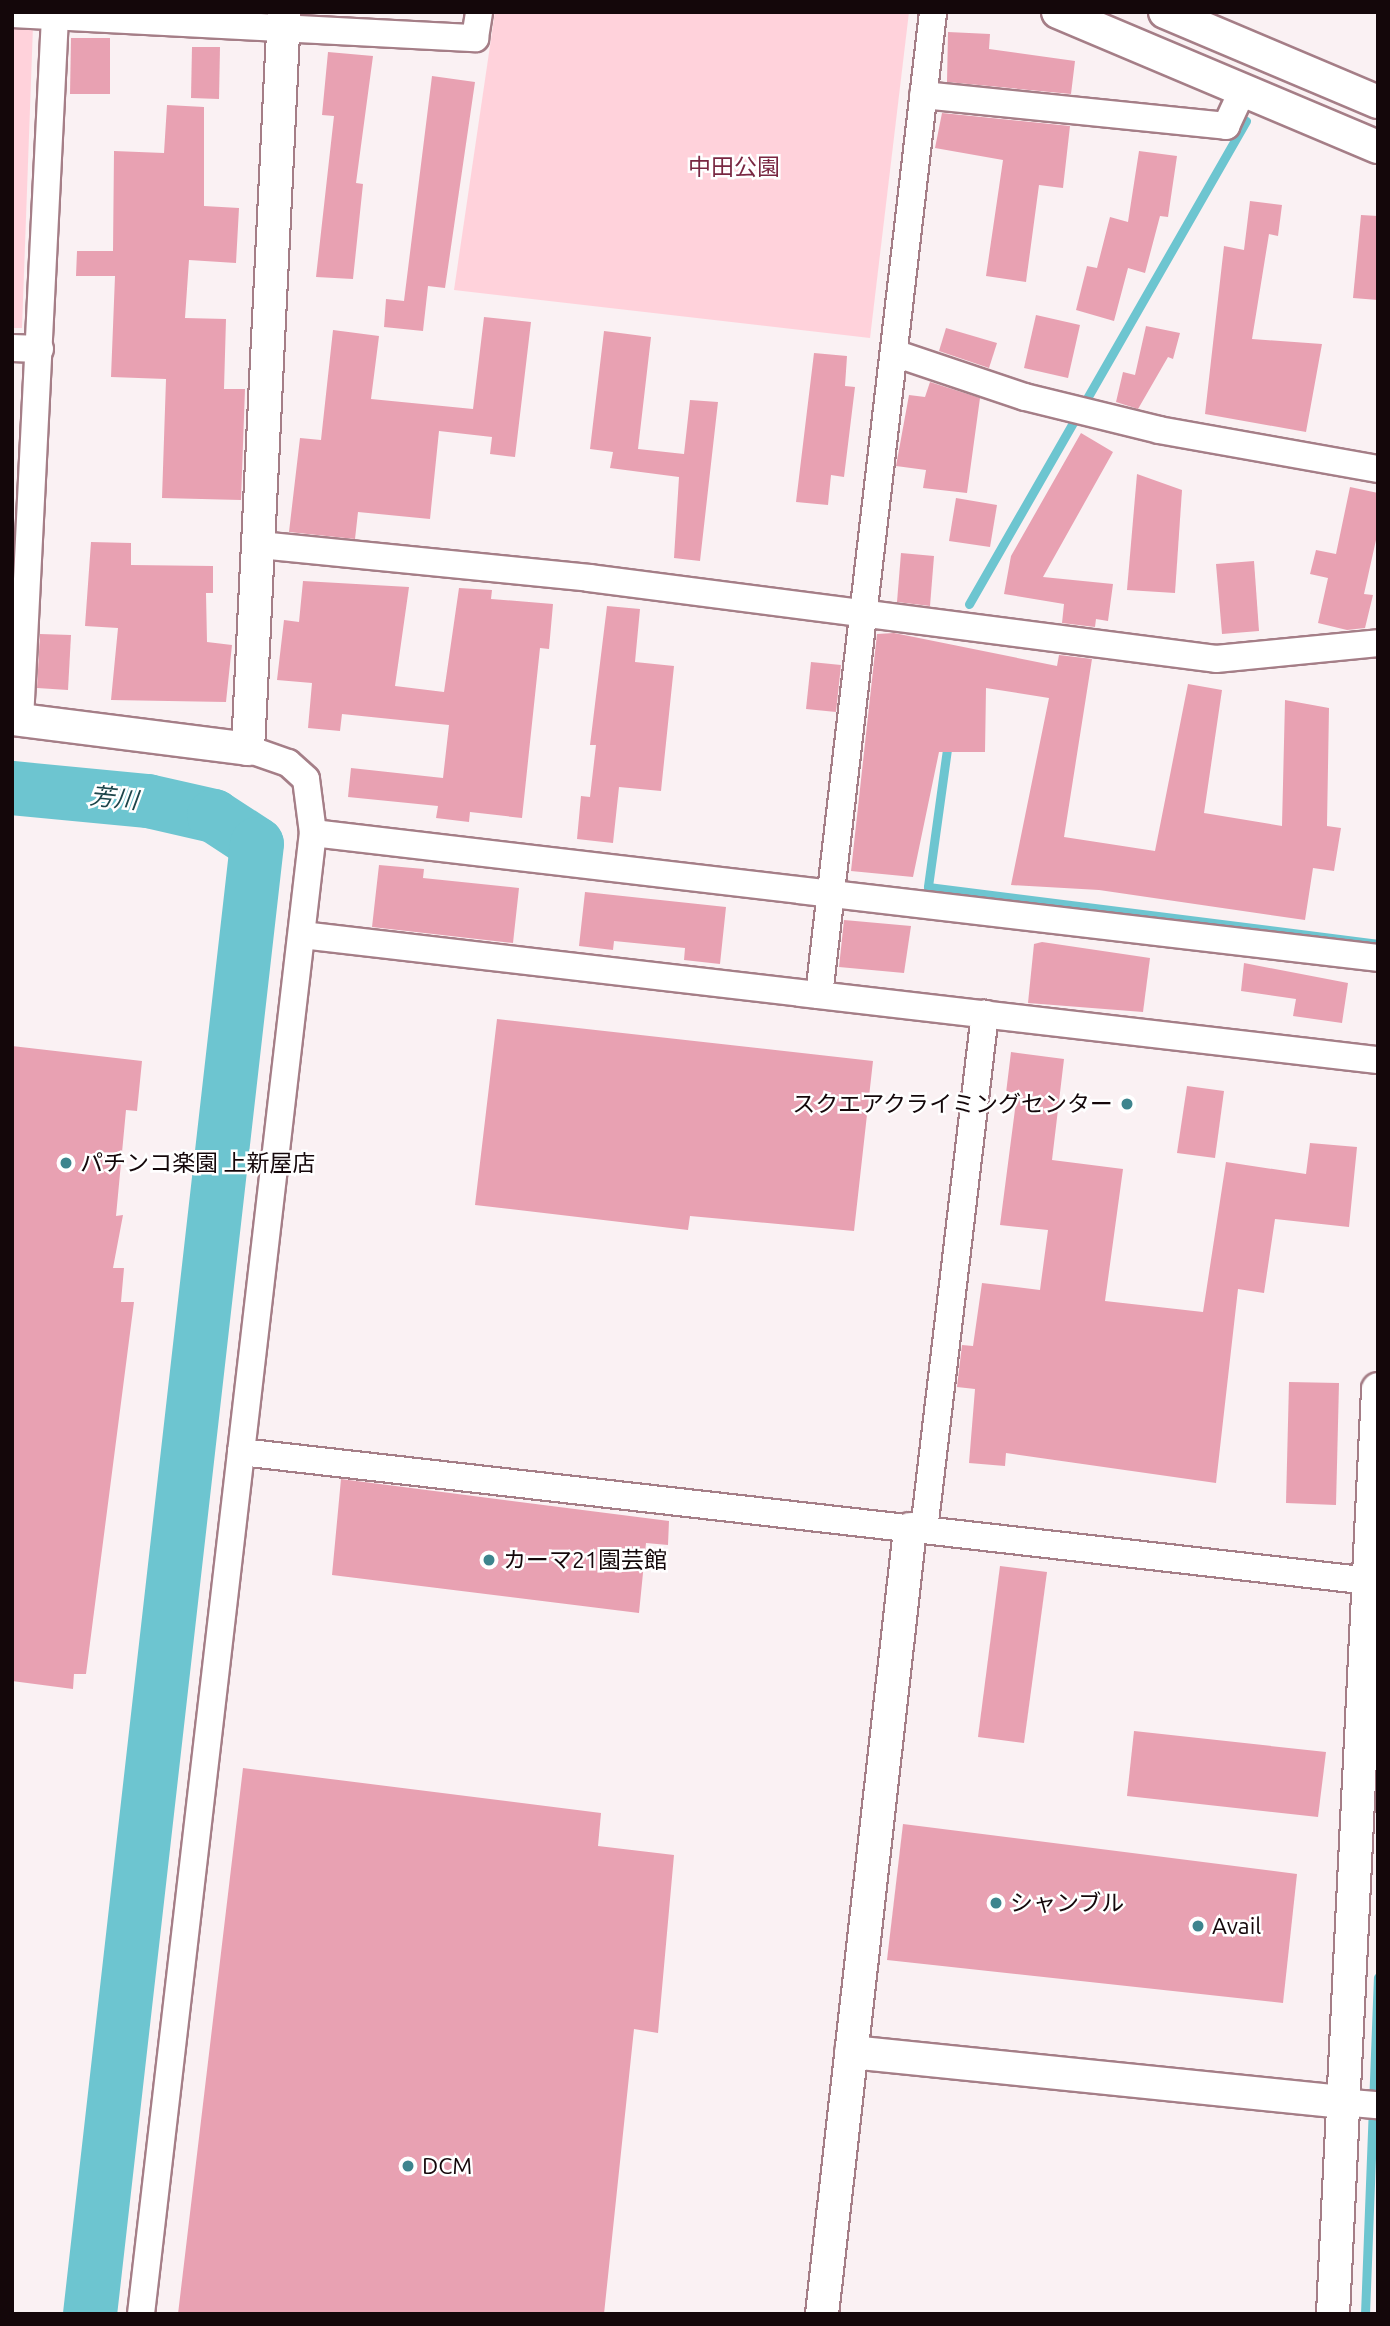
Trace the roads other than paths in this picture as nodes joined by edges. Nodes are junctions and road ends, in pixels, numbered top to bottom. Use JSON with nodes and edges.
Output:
{"nodes":[{"id":1,"x":480,"y":12,"type":"edge"},
{"id":2,"x":933,"y":12,"type":"edge"},
{"id":3,"x":1058,"y":12,"type":"edge"},
{"id":4,"x":1165,"y":12,"type":"edge"},
{"id":5,"x":12,"y":13,"type":"edge"},
{"id":6,"x":144,"y":14,"type":"edge"},
{"id":7,"x":55,"y":16,"type":"junction"},
{"id":8,"x":284,"y":18,"type":"edge"},
{"id":9,"x":1242,"y":92,"type":"junction"},
{"id":10,"x":923,"y":95,"type":"junction"},
{"id":11,"x":1378,"y":102,"type":"edge"},
{"id":12,"x":1378,"y":147,"type":"edge"},
{"id":13,"x":12,"y":348,"type":"edge"},
{"id":14,"x":40,"y":349,"type":"junction"},
{"id":15,"x":894,"y":353,"type":"junction"},
{"id":16,"x":1378,"y":469,"type":"edge"},
{"id":17,"x":260,"y":545,"type":"junction"},
{"id":18,"x":864,"y":614,"type":"junction"},
{"id":19,"x":1378,"y":643,"type":"edge"},
{"id":20,"x":16,"y":720,"type":"edge"},
{"id":21,"x":248,"y":749,"type":"junction"},
{"id":22,"x":313,"y":833,"type":"junction"},
{"id":23,"x":834,"y":891,"type":"junction"},
{"id":24,"x":302,"y":935,"type":"junction"},
{"id":25,"x":1378,"y":958,"type":"edge"},
{"id":26,"x":820,"y":995,"type":"junction"},
{"id":27,"x":985,"y":1014,"type":"junction"},
{"id":28,"x":1378,"y":1059,"type":"edge"},
{"id":29,"x":1378,"y":1389,"type":"edge"},
{"id":30,"x":241,"y":1452,"type":"junction"},
{"id":31,"x":917,"y":1530,"type":"junction"},
{"id":32,"x":1374,"y":1581,"type":"edge"},
{"id":33,"x":851,"y":2052,"type":"junction"},
{"id":34,"x":1341,"y":2102,"type":"junction"},
{"id":35,"x":1378,"y":2105,"type":"edge"},
{"id":36,"x":141,"y":2314,"type":"edge"},
{"id":37,"x":821,"y":2314,"type":"edge"},
{"id":38,"x":1333,"y":2314,"type":"edge"}],
"edges":[{"from":1,"to":8,"type":"street"},
{"from":2,"to":10,"type":"street"},
{"from":3,"to":9,"type":"street"},
{"from":4,"to":11,"type":"street"},
{"from":5,"to":7,"type":"street"},
{"from":6,"to":7,"type":"street"},
{"from":6,"to":8,"type":"street"},
{"from":7,"to":14,"type":"street"},
{"from":8,"to":17,"type":"street"},
{"from":9,"to":10,"type":"street"},
{"from":9,"to":12,"type":"street"},
{"from":10,"to":15,"type":"street"},
{"from":13,"to":14,"type":"street"},
{"from":14,"to":20,"type":"street"},
{"from":15,"to":16,"type":"street"},
{"from":15,"to":18,"type":"street"},
{"from":17,"to":18,"type":"street"},
{"from":17,"to":21,"type":"street"},
{"from":18,"to":19,"type":"street"},
{"from":18,"to":23,"type":"street"},
{"from":20,"to":21,"type":"street"},
{"from":21,"to":22,"type":"street"},
{"from":22,"to":23,"type":"street"},
{"from":22,"to":24,"type":"street"},
{"from":23,"to":25,"type":"street"},
{"from":23,"to":26,"type":"street"},
{"from":24,"to":26,"type":"street"},
{"from":24,"to":30,"type":"street"},
{"from":26,"to":27,"type":"street"},
{"from":27,"to":28,"type":"street"},
{"from":27,"to":31,"type":"street"},
{"from":29,"to":32,"type":"street"},
{"from":30,"to":31,"type":"street"},
{"from":30,"to":36,"type":"street"},
{"from":31,"to":32,"type":"street"},
{"from":31,"to":33,"type":"street"},
{"from":32,"to":34,"type":"street"},
{"from":33,"to":34,"type":"street"},
{"from":33,"to":37,"type":"street"},
{"from":34,"to":35,"type":"street"},
{"from":34,"to":38,"type":"street"}]}
